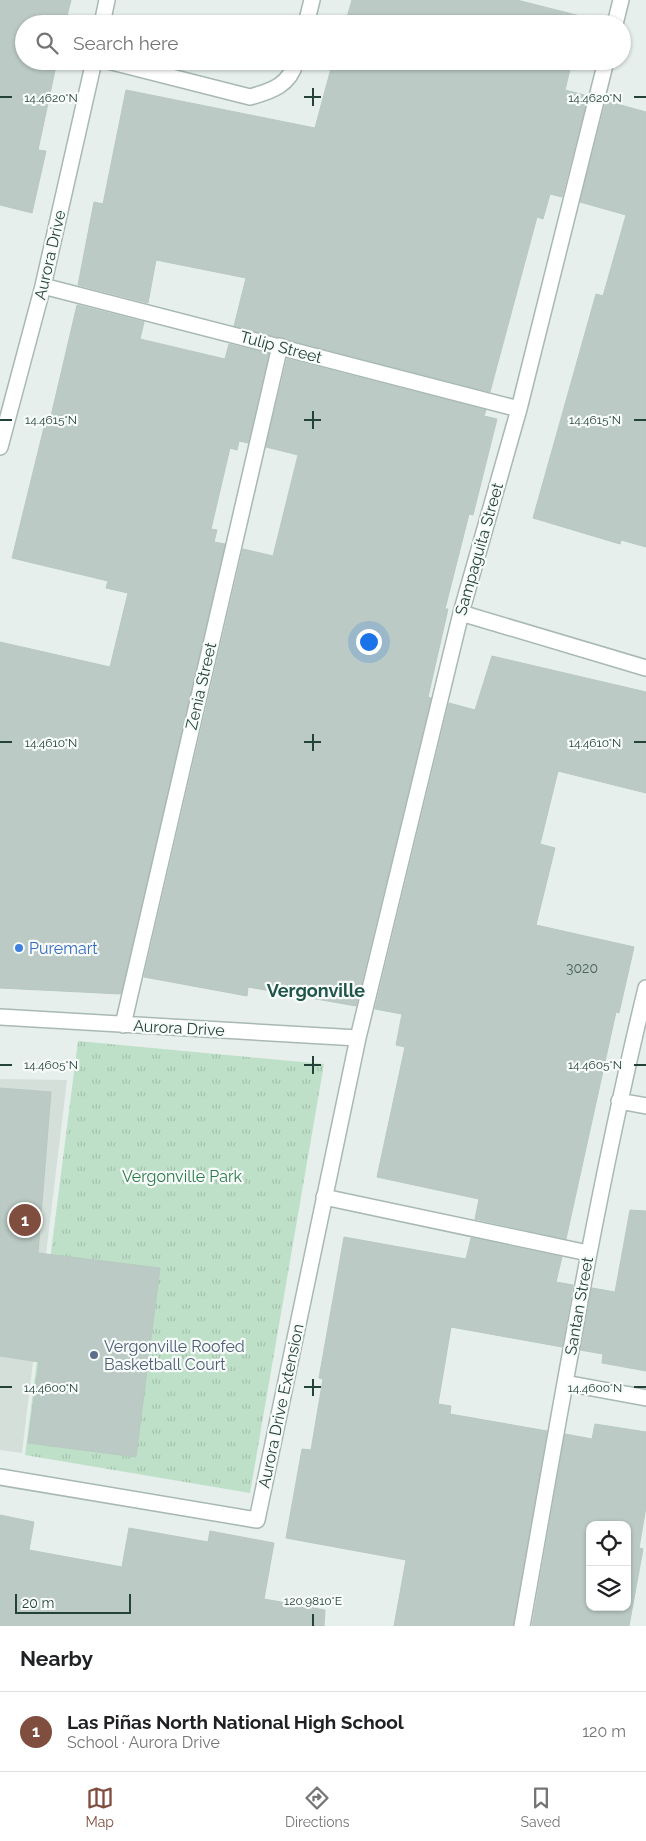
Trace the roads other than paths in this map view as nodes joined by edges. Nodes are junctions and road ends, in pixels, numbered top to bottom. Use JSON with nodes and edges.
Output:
{"nodes":[{"id":1,"x":107,"y":0,"type":"edge"},
{"id":2,"x":312,"y":0,"type":"edge"},
{"id":3,"x":621,"y":0,"type":"edge"},
{"id":4,"x":104,"y":15,"type":"edge"},
{"id":5,"x":308,"y":15,"type":"edge"},
{"id":6,"x":617,"y":15,"type":"edge"},
{"id":7,"x":92,"y":70,"type":"edge"},
{"id":8,"x":144,"y":70,"type":"edge"},
{"id":9,"x":293,"y":70,"type":"edge"},
{"id":10,"x":604,"y":70,"type":"edge"},
{"id":11,"x":43,"y":286,"type":"junction"},
{"id":12,"x":280,"y":346,"type":"junction"},
{"id":13,"x":519,"y":410,"type":"junction"},
{"id":14,"x":0,"y":447,"type":"edge"},
{"id":15,"x":461,"y":613,"type":"junction"},
{"id":16,"x":646,"y":668,"type":"edge"},
{"id":17,"x":646,"y":988,"type":"edge"},
{"id":18,"x":0,"y":1017,"type":"edge"},
{"id":19,"x":123,"y":1025,"type":"junction"},
{"id":20,"x":358,"y":1038,"type":"junction"},
{"id":21,"x":619,"y":1101,"type":"junction"},
{"id":22,"x":646,"y":1106,"type":"edge"},
{"id":23,"x":324,"y":1197,"type":"junction"},
{"id":24,"x":588,"y":1253,"type":"junction"},
{"id":25,"x":565,"y":1383,"type":"junction"},
{"id":26,"x":646,"y":1398,"type":"edge"},
{"id":27,"x":0,"y":1477,"type":"edge"},
{"id":28,"x":522,"y":1626,"type":"edge"}],
"edges":[{"from":1,"to":4,"type":"street"},
{"from":2,"to":5,"type":"street"},
{"from":3,"to":6,"type":"street"},
{"from":7,"to":11,"type":"street","name":"Aurora Drive"},
{"from":8,"to":9,"type":"street"},
{"from":10,"to":13,"type":"street","name":"Sampaguita Street"},
{"from":11,"to":12,"type":"street","name":"Tulip Street"},
{"from":11,"to":14,"type":"street","name":"Aurora Drive"},
{"from":12,"to":13,"type":"street","name":"Tulip Street"},
{"from":12,"to":19,"type":"street","name":"Zenia Street"},
{"from":13,"to":15,"type":"street","name":"Sampaguita Street"},
{"from":15,"to":16,"type":"street"},
{"from":15,"to":20,"type":"street","name":"Sampaguita Street"},
{"from":17,"to":21,"type":"street","name":"Santan Street"},
{"from":18,"to":19,"type":"street","name":"Aurora Drive"},
{"from":19,"to":20,"type":"street","name":"Aurora Drive"},
{"from":20,"to":23,"type":"street","name":"Aurora Drive Extension"},
{"from":21,"to":22,"type":"street"},
{"from":21,"to":24,"type":"street","name":"Santan Street"},
{"from":23,"to":24,"type":"street"},
{"from":23,"to":27,"type":"street","name":"Aurora Drive Extension"},
{"from":24,"to":25,"type":"street","name":"Santan Street"},
{"from":25,"to":26,"type":"street"},
{"from":25,"to":28,"type":"street","name":"Santan Street"}]}
